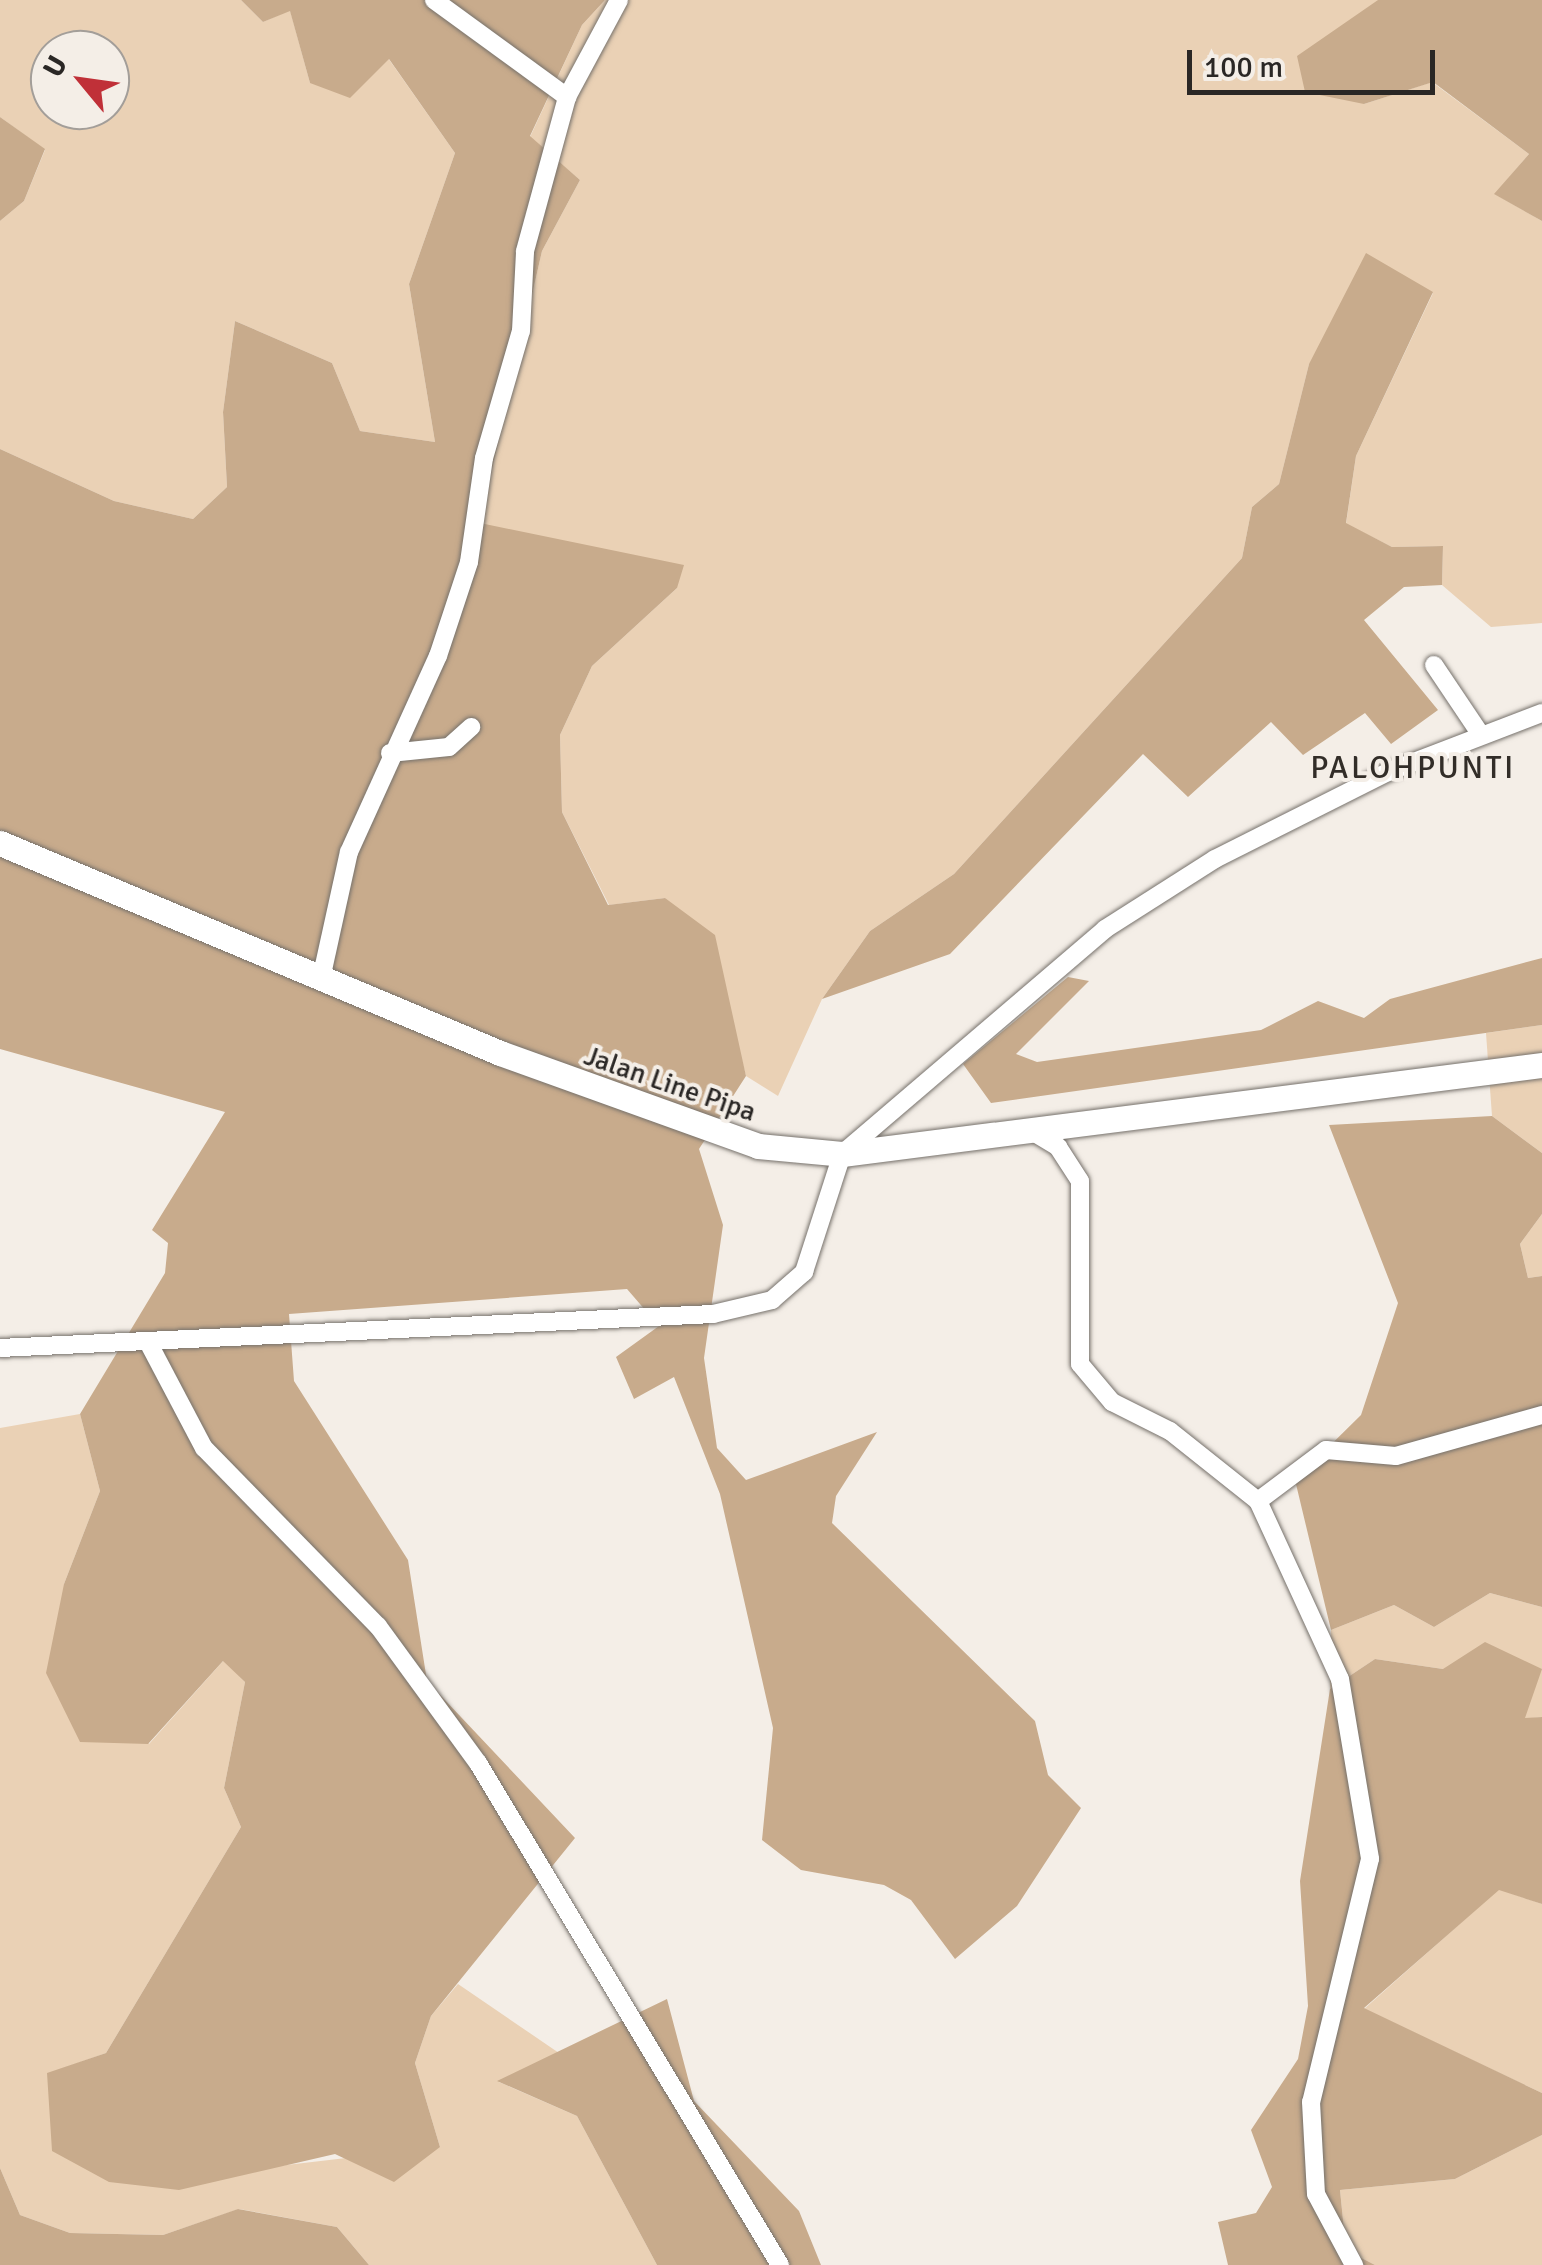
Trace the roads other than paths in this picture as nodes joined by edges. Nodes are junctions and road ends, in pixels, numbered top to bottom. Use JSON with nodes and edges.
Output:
{"nodes":[{"id":1,"x":434,"y":0,"type":"edge"},
{"id":2,"x":619,"y":0,"type":"edge"},
{"id":3,"x":566,"y":97,"type":"junction"},
{"id":4,"x":1434,"y":665,"type":"dead end"},
{"id":5,"x":1542,"y":712,"type":"edge"},
{"id":6,"x":472,"y":727,"type":"dead end"},
{"id":7,"x":1479,"y":732,"type":"junction"},
{"id":8,"x":390,"y":753,"type":"junction"},
{"id":9,"x":0,"y":844,"type":"edge"},
{"id":10,"x":321,"y":979,"type":"junction"},
{"id":11,"x":1542,"y":1065,"type":"edge"},
{"id":12,"x":1029,"y":1130,"type":"junction"},
{"id":13,"x":842,"y":1154,"type":"junction"},
{"id":14,"x":148,"y":1342,"type":"junction"},
{"id":15,"x":0,"y":1348,"type":"edge"},
{"id":16,"x":1542,"y":1416,"type":"edge"},
{"id":17,"x":1258,"y":1501,"type":"junction"},
{"id":18,"x":780,"y":2265,"type":"edge"},
{"id":19,"x":1354,"y":2265,"type":"edge"}],
"edges":[{"from":1,"to":3,"type":"street"},
{"from":2,"to":3,"type":"street"},
{"from":3,"to":8,"type":"street"},
{"from":4,"to":7,"type":"street"},
{"from":5,"to":7,"type":"street"},
{"from":6,"to":8,"type":"street"},
{"from":7,"to":13,"type":"street"},
{"from":8,"to":10,"type":"street"},
{"from":9,"to":10,"type":"main road","name":"Jalan Line Pipa"},
{"from":10,"to":13,"type":"main road","name":"Jalan Line Pipa"},
{"from":11,"to":12,"type":"main road","name":"Jalan Line Pipa"},
{"from":12,"to":13,"type":"main road","name":"Jalan Line Pipa"},
{"from":12,"to":17,"type":"street"},
{"from":13,"to":14,"type":"street"},
{"from":14,"to":15,"type":"street"},
{"from":14,"to":18,"type":"street"},
{"from":16,"to":17,"type":"street"},
{"from":17,"to":19,"type":"street"}]}
